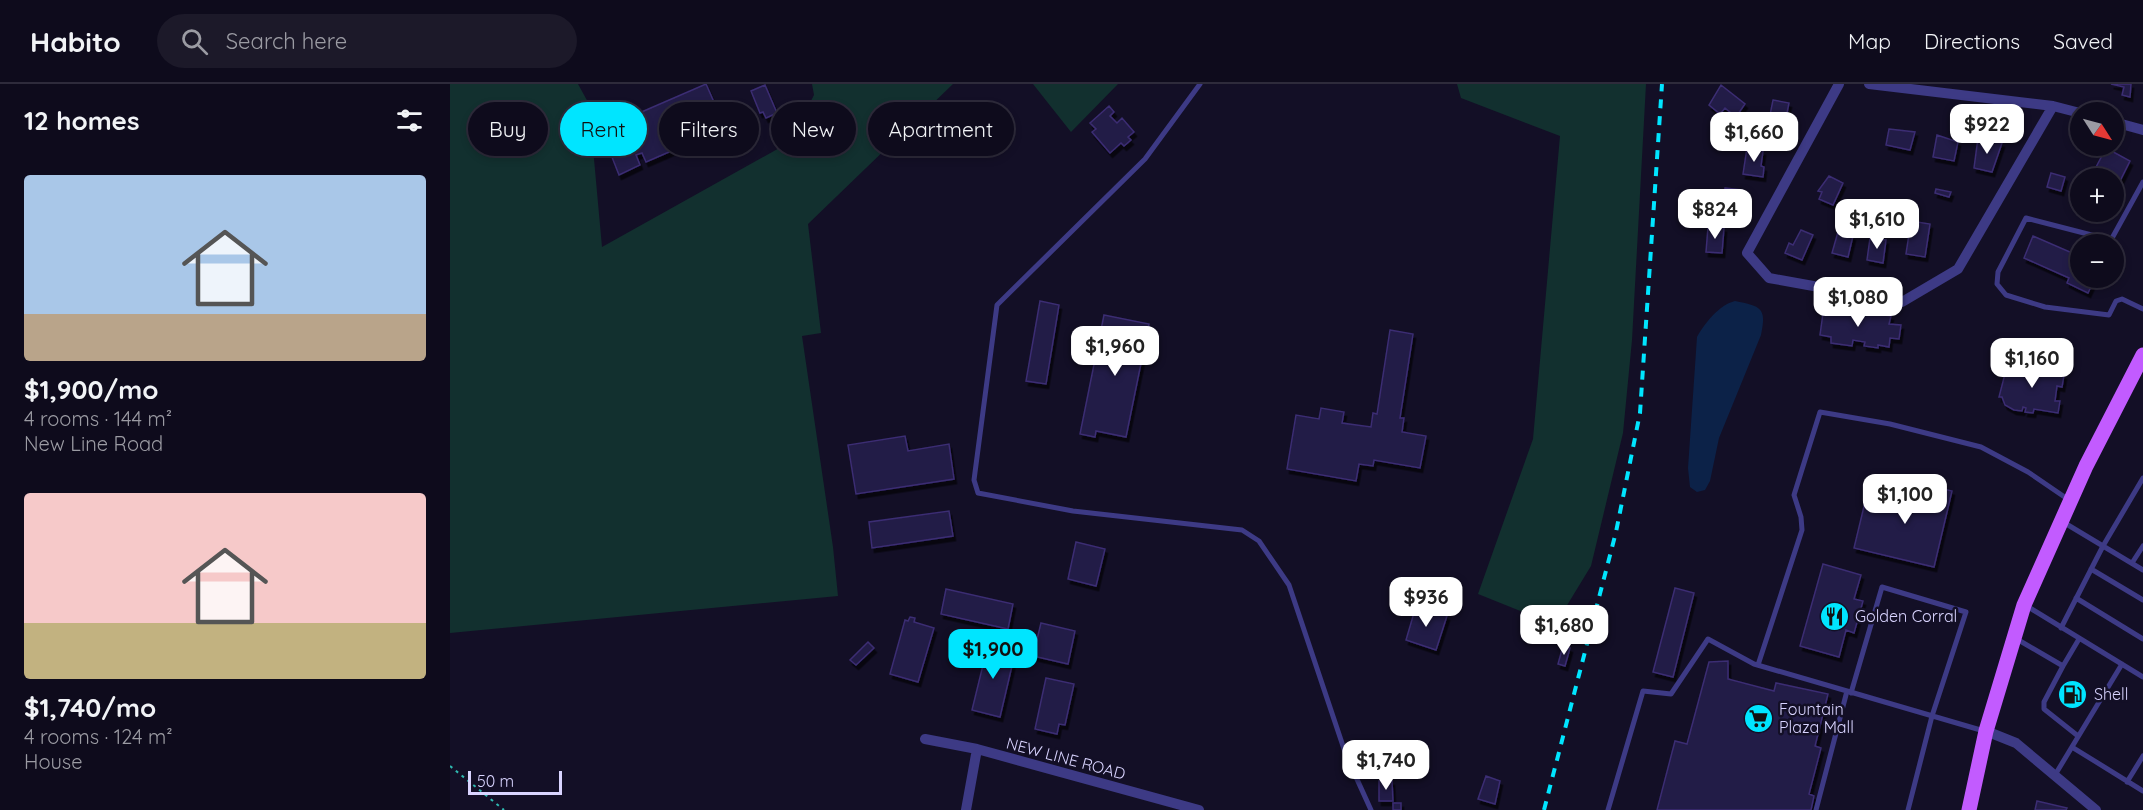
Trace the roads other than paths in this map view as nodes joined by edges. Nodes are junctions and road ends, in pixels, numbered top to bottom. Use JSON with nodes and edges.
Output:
{"nodes":[{"id":1,"x":1200,"y":84,"type":"edge"},
{"id":2,"x":1839,"y":84,"type":"edge"},
{"id":3,"x":1869,"y":84,"type":"edge"},
{"id":4,"x":2053,"y":106,"type":"junction"},
{"id":5,"x":2070,"y":110,"type":"edge"},
{"id":6,"x":2124,"y":125,"type":"edge"},
{"id":7,"x":2143,"y":130,"type":"edge"},
{"id":8,"x":2143,"y":182,"type":"edge"},
{"id":9,"x":2143,"y":309,"type":"edge"},
{"id":10,"x":2143,"y":355,"type":"edge"},
{"id":11,"x":2143,"y":478,"type":"edge"},
{"id":12,"x":2070,"y":501,"type":"junction"},
{"id":13,"x":2061,"y":521,"type":"junction"},
{"id":14,"x":2103,"y":546,"type":"junction"},
{"id":15,"x":2143,"y":546,"type":"edge"},
{"id":16,"x":2132,"y":563,"type":"junction"},
{"id":17,"x":2091,"y":569,"type":"junction"},
{"id":18,"x":2143,"y":570,"type":"edge"},
{"id":19,"x":2076,"y":598,"type":"junction"},
{"id":20,"x":2143,"y":600,"type":"edge"},
{"id":21,"x":2024,"y":604,"type":"junction"},
{"id":22,"x":2061,"y":628,"type":"junction"},
{"id":23,"x":2014,"y":637,"type":"junction"},
{"id":24,"x":2079,"y":639,"type":"junction"},
{"id":25,"x":2143,"y":639,"type":"edge"},
{"id":26,"x":2122,"y":664,"type":"junction"},
{"id":27,"x":1758,"y":665,"type":"junction"},
{"id":28,"x":2063,"y":666,"type":"junction"},
{"id":29,"x":2143,"y":677,"type":"edge"},
{"id":30,"x":1849,"y":692,"type":"junction"},
{"id":31,"x":1932,"y":716,"type":"junction"},
{"id":32,"x":1986,"y":731,"type":"junction"},
{"id":33,"x":2078,"y":736,"type":"junction"},
{"id":34,"x":925,"y":739,"type":"dead end"},
{"id":35,"x":2072,"y":747,"type":"junction"},
{"id":36,"x":977,"y":749,"type":"junction"},
{"id":37,"x":2143,"y":756,"type":"edge"},
{"id":38,"x":2055,"y":776,"type":"junction"},
{"id":39,"x":2127,"y":782,"type":"junction"},
{"id":40,"x":2143,"y":791,"type":"edge"},
{"id":41,"x":966,"y":810,"type":"edge"},
{"id":42,"x":1199,"y":810,"type":"edge"},
{"id":43,"x":1371,"y":810,"type":"edge"},
{"id":44,"x":1608,"y":810,"type":"edge"},
{"id":45,"x":1816,"y":810,"type":"edge"},
{"id":46,"x":1908,"y":810,"type":"edge"},
{"id":47,"x":1969,"y":810,"type":"edge"},
{"id":48,"x":2096,"y":810,"type":"edge"}],
"edges":[{"from":1,"to":43,"type":"lane"},
{"from":2,"to":4,"type":"street"},
{"from":3,"to":4,"type":"street"},
{"from":4,"to":5,"type":"street"},
{"from":6,"to":7,"type":"street"},
{"from":8,"to":9,"type":"lane"},
{"from":10,"to":12,"type":"main road"},
{"from":11,"to":14,"type":"lane"},
{"from":12,"to":13,"type":"main road"},
{"from":12,"to":27,"type":"lane"},
{"from":13,"to":14,"type":"lane"},
{"from":13,"to":21,"type":"main road"},
{"from":14,"to":16,"type":"lane"},
{"from":14,"to":17,"type":"lane"},
{"from":15,"to":16,"type":"lane"},
{"from":16,"to":18,"type":"lane"},
{"from":17,"to":19,"type":"lane"},
{"from":17,"to":20,"type":"lane"},
{"from":19,"to":22,"type":"lane"},
{"from":19,"to":25,"type":"lane"},
{"from":21,"to":22,"type":"lane"},
{"from":21,"to":23,"type":"main road"},
{"from":22,"to":24,"type":"lane"},
{"from":23,"to":28,"type":"lane"},
{"from":23,"to":32,"type":"main road"},
{"from":24,"to":26,"type":"lane"},
{"from":24,"to":28,"type":"lane"},
{"from":26,"to":29,"type":"lane"},
{"from":26,"to":33,"type":"lane"},
{"from":27,"to":30,"type":"lane"},
{"from":27,"to":44,"type":"lane"},
{"from":28,"to":33,"type":"lane"},
{"from":30,"to":31,"type":"lane"},
{"from":30,"to":31,"type":"lane"},
{"from":30,"to":45,"type":"lane"},
{"from":31,"to":32,"type":"lane"},
{"from":31,"to":46,"type":"lane"},
{"from":32,"to":38,"type":"street"},
{"from":32,"to":47,"type":"main road"},
{"from":33,"to":35,"type":"lane"},
{"from":34,"to":36,"type":"street","name":"NEW LINE ROAD"},
{"from":35,"to":38,"type":"lane"},
{"from":35,"to":39,"type":"lane"},
{"from":36,"to":41,"type":"street"},
{"from":36,"to":42,"type":"street","name":"NEW LINE ROAD"},
{"from":37,"to":39,"type":"lane"},
{"from":38,"to":48,"type":"street"},
{"from":39,"to":40,"type":"lane"}]}
